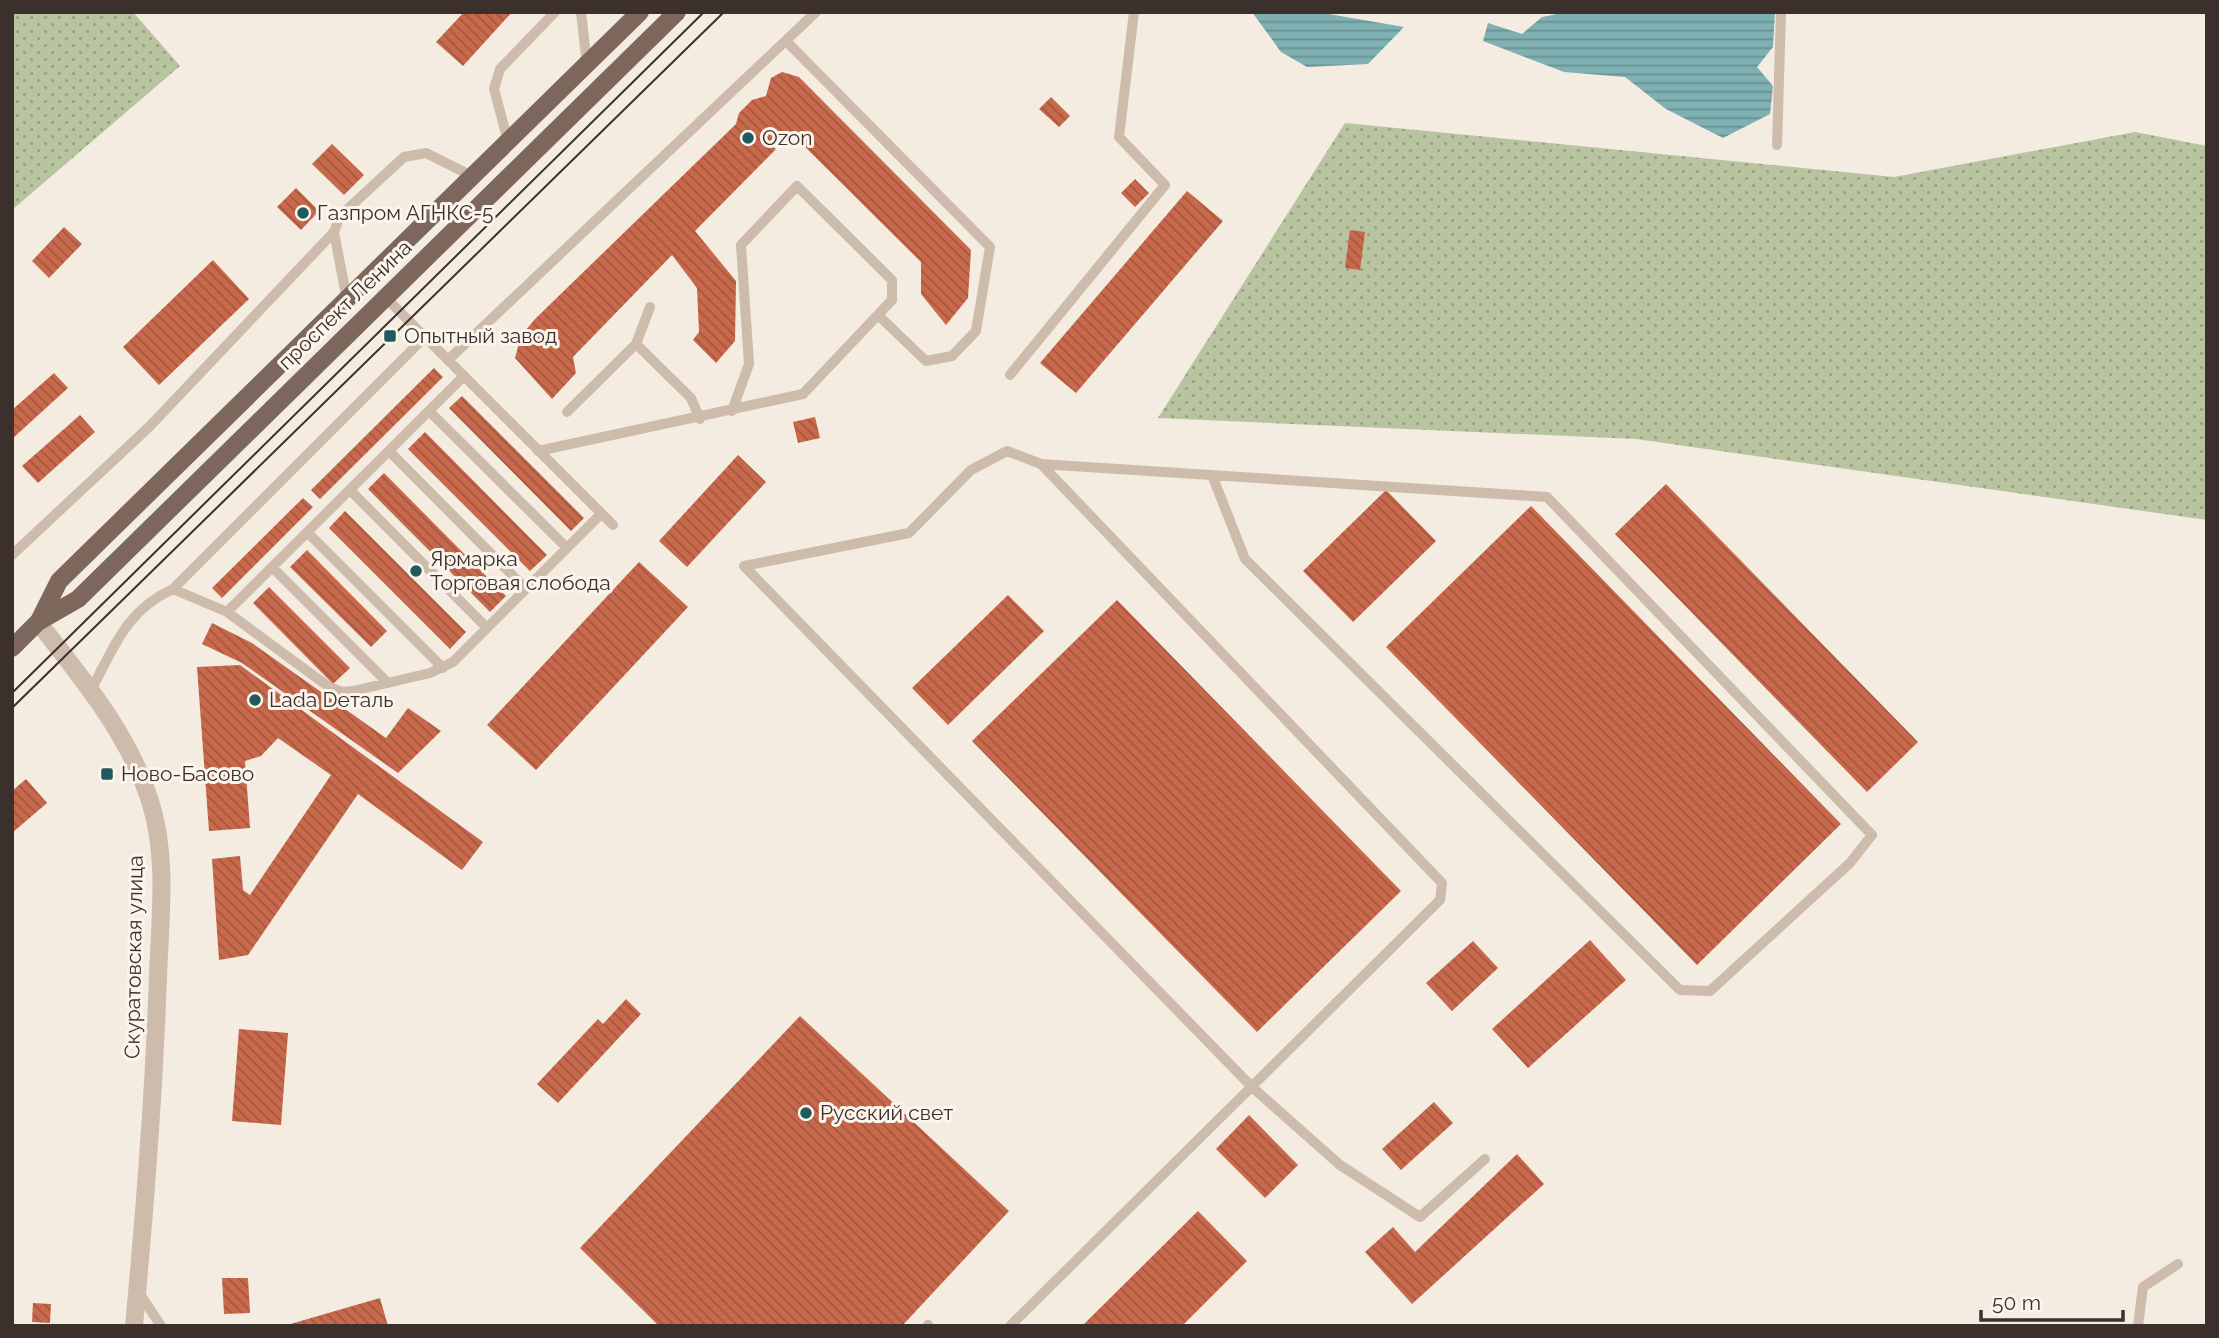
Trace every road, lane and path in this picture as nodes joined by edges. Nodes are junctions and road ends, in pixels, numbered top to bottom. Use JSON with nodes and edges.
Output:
{"nodes":[{"id":1,"x":555,"y":12,"type":"edge"},
{"id":2,"x":581,"y":12,"type":"edge"},
{"id":3,"x":640,"y":12,"type":"edge"},
{"id":4,"x":677,"y":12,"type":"edge"},
{"id":5,"x":816,"y":12,"type":"edge"},
{"id":6,"x":1134,"y":12,"type":"edge"},
{"id":7,"x":1782,"y":12,"type":"edge"},
{"id":8,"x":786,"y":41,"type":"junction"},
{"id":9,"x":587,"y":65,"type":"junction"},
{"id":10,"x":508,"y":142,"type":"junction"},
{"id":11,"x":1777,"y":145,"type":"dead end"},
{"id":12,"x":472,"y":176,"type":"junction"},
{"id":13,"x":334,"y":232,"type":"junction"},
{"id":14,"x":368,"y":279,"type":"junction"},
{"id":15,"x":386,"y":298,"type":"junction"},
{"id":16,"x":347,"y":300,"type":"junction"},
{"id":17,"x":650,"y":307,"type":"dead end"},
{"id":18,"x":878,"y":315,"type":"junction"},
{"id":19,"x":425,"y":337,"type":"junction"},
{"id":20,"x":636,"y":344,"type":"junction"},
{"id":21,"x":448,"y":360,"type":"junction"},
{"id":22,"x":1010,"y":375,"type":"dead end"},
{"id":23,"x":464,"y":376,"type":"junction"},
{"id":24,"x":429,"y":411,"type":"junction"},
{"id":25,"x":732,"y":411,"type":"junction"},
{"id":26,"x":567,"y":412,"type":"dead end"},
{"id":27,"x":700,"y":419,"type":"junction"},
{"id":28,"x":389,"y":451,"type":"junction"},
{"id":29,"x":538,"y":451,"type":"junction"},
{"id":30,"x":1041,"y":464,"type":"junction"},
{"id":31,"x":1212,"y":475,"type":"junction"},
{"id":32,"x":350,"y":490,"type":"junction"},
{"id":33,"x":601,"y":514,"type":"junction"},
{"id":34,"x":613,"y":526,"type":"dead end"},
{"id":35,"x":307,"y":532,"type":"junction"},
{"id":36,"x":567,"y":548,"type":"junction"},
{"id":37,"x":12,"y":555,"type":"edge"},
{"id":38,"x":272,"y":567,"type":"junction"},
{"id":39,"x":173,"y":589,"type":"junction"},
{"id":40,"x":526,"y":589,"type":"junction"},
{"id":41,"x":227,"y":612,"type":"junction"},
{"id":42,"x":38,"y":622,"type":"junction"},
{"id":43,"x":487,"y":628,"type":"junction"},
{"id":44,"x":12,"y":648,"type":"edge"},
{"id":45,"x":443,"y":668,"type":"junction"},
{"id":46,"x":388,"y":683,"type":"junction"},
{"id":47,"x":90,"y":692,"type":"junction"},
{"id":48,"x":1252,"y":1087,"type":"junction"},
{"id":49,"x":1485,"y":1159,"type":"dead end"},
{"id":50,"x":2178,"y":1264,"type":"dead end"},
{"id":51,"x":138,"y":1291,"type":"junction"},
{"id":52,"x":134,"y":1326,"type":"edge"},
{"id":53,"x":161,"y":1326,"type":"edge"},
{"id":54,"x":1010,"y":1326,"type":"edge"},
{"id":55,"x":2138,"y":1326,"type":"edge"}],
"edges":[{"from":1,"to":10,"type":"lane"},
{"from":2,"to":9,"type":"lane"},
{"from":3,"to":9,"type":"main road","name":"проспект Ленина"},
{"from":4,"to":15,"type":"main road","name":"проспект Ленина"},
{"from":5,"to":8,"type":"lane"},
{"from":6,"to":22,"type":"lane"},
{"from":7,"to":11,"type":"lane"},
{"from":8,"to":18,"type":"lane"},
{"from":8,"to":21,"type":"lane"},
{"from":9,"to":10,"type":"main road","name":"проспект Ленина"},
{"from":10,"to":12,"type":"main road","name":"проспект Ленина"},
{"from":12,"to":13,"type":"lane"},
{"from":12,"to":14,"type":"main road","name":"проспект Ленина"},
{"from":13,"to":16,"type":"lane"},
{"from":13,"to":37,"type":"lane"},
{"from":14,"to":15,"type":"main road"},
{"from":14,"to":16,"type":"main road","name":"проспект Ленина"},
{"from":15,"to":19,"type":"lane"},
{"from":15,"to":42,"type":"main road","name":"проспект Ленина"},
{"from":16,"to":42,"type":"main road","name":"проспект Ленина"},
{"from":17,"to":20,"type":"lane"},
{"from":18,"to":25,"type":"lane"},
{"from":18,"to":25,"type":"lane"},
{"from":19,"to":21,"type":"lane"},
{"from":19,"to":39,"type":"lane"},
{"from":20,"to":26,"type":"lane"},
{"from":20,"to":27,"type":"lane"},
{"from":21,"to":23,"type":"lane"},
{"from":23,"to":24,"type":"lane"},
{"from":23,"to":29,"type":"lane"},
{"from":24,"to":28,"type":"lane"},
{"from":24,"to":36,"type":"lane"},
{"from":25,"to":27,"type":"lane"},
{"from":27,"to":29,"type":"lane"},
{"from":28,"to":32,"type":"lane"},
{"from":28,"to":40,"type":"lane"},
{"from":29,"to":33,"type":"lane"},
{"from":30,"to":31,"type":"lane"},
{"from":30,"to":48,"type":"lane"},
{"from":30,"to":48,"type":"lane"},
{"from":31,"to":31,"type":"lane"},
{"from":32,"to":35,"type":"lane"},
{"from":32,"to":43,"type":"lane"},
{"from":33,"to":34,"type":"lane"},
{"from":33,"to":36,"type":"lane"},
{"from":35,"to":38,"type":"lane"},
{"from":35,"to":45,"type":"lane"},
{"from":36,"to":40,"type":"lane"},
{"from":38,"to":41,"type":"lane"},
{"from":38,"to":46,"type":"lane"},
{"from":39,"to":41,"type":"lane"},
{"from":39,"to":47,"type":"lane"},
{"from":40,"to":43,"type":"lane"},
{"from":41,"to":46,"type":"lane"},
{"from":42,"to":44,"type":"main road","name":"проспект Ленина"},
{"from":42,"to":47,"type":"street","name":"Скуратовская улица"},
{"from":43,"to":45,"type":"lane"},
{"from":45,"to":46,"type":"lane"},
{"from":47,"to":51,"type":"street","name":"Скуратовская улица"},
{"from":48,"to":49,"type":"lane"},
{"from":48,"to":54,"type":"lane"},
{"from":50,"to":55,"type":"lane"},
{"from":51,"to":52,"type":"street","name":"Скуратовская улица"},
{"from":51,"to":53,"type":"lane"}]}
